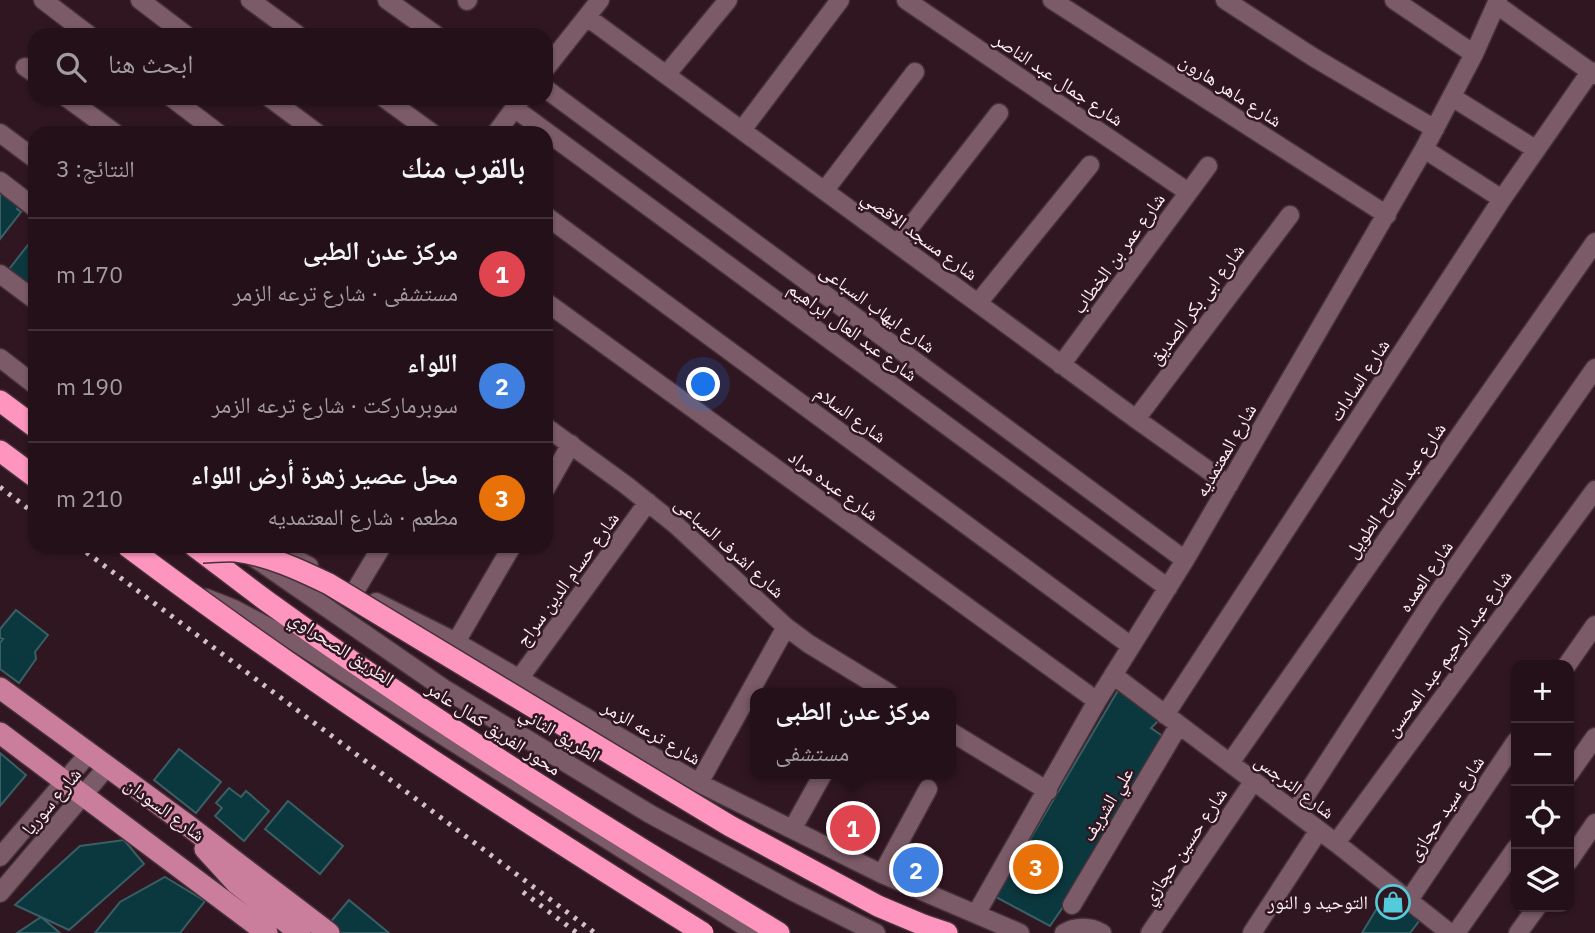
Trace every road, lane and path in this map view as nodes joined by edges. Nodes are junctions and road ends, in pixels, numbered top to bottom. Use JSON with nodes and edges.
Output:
{"nodes":[{"id":1,"x":43,"y":0,"type":"edge"},
{"id":2,"x":140,"y":0,"type":"edge"},
{"id":3,"x":250,"y":0,"type":"edge"},
{"id":4,"x":387,"y":0,"type":"edge"},
{"id":5,"x":600,"y":0,"type":"edge"},
{"id":6,"x":728,"y":0,"type":"edge"},
{"id":7,"x":840,"y":0,"type":"edge"},
{"id":8,"x":906,"y":0,"type":"edge"},
{"id":9,"x":1052,"y":0,"type":"edge"},
{"id":10,"x":1225,"y":0,"type":"edge"},
{"id":11,"x":1394,"y":0,"type":"edge"},
{"id":12,"x":1497,"y":3,"type":"edge"},
{"id":13,"x":587,"y":17,"type":"junction"},
{"id":14,"x":80,"y":28,"type":"edge"},
{"id":15,"x":177,"y":28,"type":"edge"},
{"id":16,"x":288,"y":28,"type":"edge"},
{"id":17,"x":426,"y":28,"type":"edge"},
{"id":18,"x":1474,"y":54,"type":"junction"},
{"id":19,"x":553,"y":59,"type":"edge"},
{"id":20,"x":915,"y":72,"type":"dead end"},
{"id":21,"x":1593,"y":73,"type":"edge"},
{"id":22,"x":666,"y":75,"type":"junction"},
{"id":23,"x":553,"y":94,"type":"edge"},
{"id":24,"x":1452,"y":97,"type":"junction"},
{"id":25,"x":77,"y":105,"type":"edge"},
{"id":26,"x":181,"y":105,"type":"edge"},
{"id":27,"x":279,"y":105,"type":"edge"},
{"id":28,"x":394,"y":105,"type":"edge"},
{"id":29,"x":517,"y":105,"type":"edge"},
{"id":30,"x":521,"y":105,"type":"edge"},
{"id":31,"x":999,"y":113,"type":"dead end"},
{"id":32,"x":105,"y":126,"type":"edge"},
{"id":33,"x":209,"y":126,"type":"edge"},
{"id":34,"x":308,"y":126,"type":"edge"},
{"id":35,"x":422,"y":126,"type":"edge"},
{"id":36,"x":501,"y":126,"type":"edge"},
{"id":37,"x":549,"y":126,"type":"edge"},
{"id":38,"x":553,"y":129,"type":"edge"},
{"id":39,"x":1435,"y":129,"type":"junction"},
{"id":40,"x":742,"y":130,"type":"junction"},
{"id":41,"x":0,"y":133,"type":"edge"},
{"id":42,"x":1424,"y":149,"type":"junction"},
{"id":43,"x":1535,"y":149,"type":"junction"},
{"id":44,"x":28,"y":154,"type":"edge"},
{"id":45,"x":1090,"y":165,"type":"dead end"},
{"id":46,"x":1208,"y":166,"type":"dead end"},
{"id":47,"x":0,"y":181,"type":"edge"},
{"id":48,"x":825,"y":190,"type":"junction"},
{"id":49,"x":1188,"y":192,"type":"junction"},
{"id":50,"x":1502,"y":199,"type":"junction"},
{"id":51,"x":28,"y":203,"type":"edge"},
{"id":52,"x":1290,"y":215,"type":"dead end"},
{"id":53,"x":1387,"y":215,"type":"junction"},
{"id":54,"x":553,"y":221,"type":"edge"},
{"id":55,"x":1595,"y":242,"type":"edge"},
{"id":56,"x":897,"y":244,"type":"junction"},
{"id":57,"x":0,"y":274,"type":"edge"},
{"id":58,"x":28,"y":295,"type":"edge"},
{"id":59,"x":978,"y":303,"type":"junction"},
{"id":60,"x":553,"y":307,"type":"edge"},
{"id":61,"x":0,"y":358,"type":"edge"},
{"id":62,"x":1061,"y":365,"type":"junction"},
{"id":63,"x":1595,"y":368,"type":"edge"},
{"id":64,"x":28,"y":380,"type":"edge"},
{"id":65,"x":0,"y":401,"type":"edge"},
{"id":66,"x":1136,"y":419,"type":"junction"},
{"id":67,"x":28,"y":422,"type":"edge"},
{"id":68,"x":553,"y":432,"type":"edge"},
{"id":69,"x":571,"y":444,"type":"junction"},
{"id":70,"x":0,"y":451,"type":"edge"},
{"id":71,"x":0,"y":463,"type":"edge"},
{"id":72,"x":28,"y":472,"type":"edge"},
{"id":73,"x":553,"y":476,"type":"edge"},
{"id":74,"x":28,"y":483,"type":"edge"},
{"id":75,"x":1229,"y":485,"type":"junction"},
{"id":76,"x":1595,"y":490,"type":"edge"},
{"id":77,"x":648,"y":502,"type":"junction"},
{"id":78,"x":125,"y":553,"type":"edge"},
{"id":79,"x":137,"y":553,"type":"edge"},
{"id":80,"x":204,"y":553,"type":"edge"},
{"id":81,"x":244,"y":553,"type":"edge"},
{"id":82,"x":247,"y":553,"type":"edge"},
{"id":83,"x":285,"y":553,"type":"edge"},
{"id":84,"x":379,"y":553,"type":"edge"},
{"id":85,"x":508,"y":553,"type":"edge"},
{"id":86,"x":1185,"y":560,"type":"junction"},
{"id":87,"x":1168,"y":587,"type":"junction"},
{"id":88,"x":355,"y":592,"type":"junction"},
{"id":89,"x":1595,"y":625,"type":"edge"},
{"id":90,"x":786,"y":627,"type":"junction"},
{"id":91,"x":456,"y":642,"type":"junction"},
{"id":92,"x":1131,"y":646,"type":"junction"},
{"id":93,"x":1570,"y":660,"type":"edge"},
{"id":94,"x":1112,"y":676,"type":"junction"},
{"id":95,"x":519,"y":680,"type":"junction"},
{"id":96,"x":0,"y":688,"type":"edge"},
{"id":97,"x":752,"y":688,"type":"edge"},
{"id":98,"x":881,"y":688,"type":"edge"},
{"id":99,"x":750,"y":692,"type":"edge"},
{"id":100,"x":1097,"y":701,"type":"junction"},
{"id":101,"x":1172,"y":720,"type":"junction"},
{"id":102,"x":0,"y":733,"type":"edge"},
{"id":103,"x":956,"y":735,"type":"edge"},
{"id":104,"x":1595,"y":737,"type":"edge"},
{"id":105,"x":1511,"y":748,"type":"edge"},
{"id":106,"x":89,"y":753,"type":"junction"},
{"id":107,"x":1230,"y":763,"type":"junction"},
{"id":108,"x":107,"y":767,"type":"junction"},
{"id":109,"x":1574,"y":767,"type":"edge"},
{"id":110,"x":820,"y":779,"type":"edge"},
{"id":111,"x":65,"y":781,"type":"junction"},
{"id":112,"x":1253,"y":782,"type":"junction"},
{"id":113,"x":699,"y":783,"type":"junction"},
{"id":114,"x":928,"y":789,"type":"dead end"},
{"id":115,"x":1048,"y":791,"type":"junction"},
{"id":116,"x":83,"y":795,"type":"junction"},
{"id":117,"x":1295,"y":811,"type":"junction"},
{"id":118,"x":1595,"y":823,"type":"edge"},
{"id":119,"x":186,"y":824,"type":"junction"},
{"id":120,"x":793,"y":828,"type":"junction"},
{"id":121,"x":1319,"y":830,"type":"junction"},
{"id":122,"x":1336,"y":843,"type":"junction"},
{"id":123,"x":1515,"y":849,"type":"edge"},
{"id":124,"x":1574,"y":854,"type":"edge"},
{"id":125,"x":0,"y":858,"type":"edge"},
{"id":126,"x":882,"y":874,"type":"junction"},
{"id":127,"x":0,"y":893,"type":"edge"},
{"id":128,"x":1409,"y":900,"type":"junction"},
{"id":129,"x":1072,"y":905,"type":"dead end"},
{"id":130,"x":1533,"y":912,"type":"edge"},
{"id":131,"x":976,"y":914,"type":"junction"},
{"id":132,"x":1095,"y":932,"type":"edge"},
{"id":133,"x":267,"y":933,"type":"edge"},
{"id":134,"x":300,"y":933,"type":"edge"},
{"id":135,"x":328,"y":933,"type":"edge"},
{"id":136,"x":703,"y":933,"type":"edge"},
{"id":137,"x":755,"y":933,"type":"edge"},
{"id":138,"x":779,"y":933,"type":"edge"},
{"id":139,"x":876,"y":933,"type":"edge"},
{"id":140,"x":947,"y":933,"type":"edge"},
{"id":141,"x":1020,"y":933,"type":"edge"},
{"id":142,"x":1064,"y":933,"type":"edge"},
{"id":143,"x":1150,"y":933,"type":"edge"},
{"id":144,"x":1252,"y":933,"type":"edge"},
{"id":145,"x":1450,"y":933,"type":"edge"},
{"id":146,"x":1456,"y":933,"type":"edge"},
{"id":147,"x":1518,"y":933,"type":"edge"}],
"edges":[{"from":1,"to":14,"type":"street"},
{"from":2,"to":15,"type":"street"},
{"from":3,"to":16,"type":"street"},
{"from":4,"to":17,"type":"street"},
{"from":5,"to":13,"type":"street"},
{"from":6,"to":22,"type":"street"},
{"from":7,"to":40,"type":"street"},
{"from":8,"to":49,"type":"street","name":"شارع جمال عبد الناصر"},
{"from":9,"to":53,"type":"street","name":"شارع ماهر هارون"},
{"from":10,"to":39,"type":"street"},
{"from":11,"to":18,"type":"street"},
{"from":12,"to":18,"type":"street","name":"شارع المعتمديه"},
{"from":12,"to":21,"type":"street"},
{"from":13,"to":19,"type":"street"},
{"from":13,"to":22,"type":"street","name":"شارع مسجد الاقصي"},
{"from":18,"to":24,"type":"street","name":"شارع المعتمديه"},
{"from":20,"to":48,"type":"street"},
{"from":21,"to":43,"type":"street","name":"شارع السادات"},
{"from":22,"to":40,"type":"street","name":"شارع مسجد الاقصي"},
{"from":23,"to":86,"type":"street","name":"شارع ايهاب السباعى"},
{"from":24,"to":39,"type":"street","name":"شارع المعتمديه"},
{"from":24,"to":43,"type":"street"},
{"from":25,"to":32,"type":"street"},
{"from":26,"to":33,"type":"street"},
{"from":27,"to":34,"type":"street"},
{"from":28,"to":35,"type":"street"},
{"from":29,"to":36,"type":"street"},
{"from":30,"to":37,"type":"street","name":"شارع عبد العال ابراهيم"},
{"from":31,"to":56,"type":"street"},
{"from":38,"to":87,"type":"street","name":"شارع عبد العال ابراهيم"},
{"from":39,"to":42,"type":"street","name":"شارع المعتمديه"},
{"from":40,"to":48,"type":"street","name":"شارع مسجد الاقصي"},
{"from":41,"to":44,"type":"street"},
{"from":42,"to":50,"type":"street"},
{"from":42,"to":53,"type":"street","name":"شارع المعتمديه"},
{"from":43,"to":50,"type":"street","name":"شارع السادات"},
{"from":45,"to":59,"type":"street"},
{"from":46,"to":49,"type":"street","name":"شارع عمر بن الخطاب"},
{"from":47,"to":51,"type":"street"},
{"from":48,"to":56,"type":"street","name":"شارع مسجد الاقصي"},
{"from":49,"to":62,"type":"street","name":"شارع عمر بن الخطاب"},
{"from":50,"to":101,"type":"street","name":"شارع السادات"},
{"from":52,"to":66,"type":"street","name":"شارع ابى بكر الصديق"},
{"from":53,"to":75,"type":"street","name":"شارع المعتمديه"},
{"from":54,"to":92,"type":"street","name":"شارع السلام"},
{"from":55,"to":107,"type":"street","name":"شارع عبد الفتاح الطويل"},
{"from":56,"to":59,"type":"street","name":"شارع مسجد الاقصي"},
{"from":57,"to":58,"type":"street"},
{"from":59,"to":62,"type":"street","name":"شارع مسجد الاقصي"},
{"from":60,"to":100,"type":"street","name":"شارع عبده مراد"},
{"from":61,"to":64,"type":"street"},
{"from":62,"to":66,"type":"street","name":"شارع مسجد الاقصي"},
{"from":63,"to":117,"type":"street","name":"شارع العمده"},
{"from":65,"to":67,"type":"highway"},
{"from":66,"to":75,"type":"street","name":"شارع مسجد الاقصي"},
{"from":68,"to":69,"type":"street","name":"شارع اشرف السباعى"},
{"from":69,"to":73,"type":"street"},
{"from":69,"to":77,"type":"street","name":"شارع اشرف السباعى"},
{"from":70,"to":72,"type":"highway"},
{"from":71,"to":74,"type":"street"},
{"from":75,"to":86,"type":"street","name":"شارع المعتمديه"},
{"from":76,"to":122,"type":"street","name":"شارع عبد الرحيم عبد المحسن"},
{"from":77,"to":90,"type":"street","name":"شارع اشرف السباعى"},
{"from":77,"to":95,"type":"street","name":"شارع حسام الدين سراج"},
{"from":78,"to":137,"type":"street","name":"الطريق الصحراوي"},
{"from":79,"to":136,"type":"highway","bridge":true},
{"from":80,"to":138,"type":"highway","name":"محور الفريق كمال عامر"},
{"from":81,"to":140,"type":"highway","bridge":true},
{"from":82,"to":139,"type":"street","name":"الطريق الثاني"},
{"from":83,"to":88,"type":"street","name":"شارع ترعه الزمر"},
{"from":84,"to":88,"type":"street"},
{"from":85,"to":91,"type":"street"},
{"from":86,"to":87,"type":"street","name":"شارع المعتمديه"},
{"from":87,"to":92,"type":"street","name":"شارع المعتمديه"},
{"from":88,"to":91,"type":"street","name":"شارع ترعه الزمر"},
{"from":89,"to":93,"type":"street"},
{"from":90,"to":97,"type":"street"},
{"from":90,"to":98,"type":"street","name":"شارع اشرف السباعى"},
{"from":91,"to":95,"type":"street","name":"شارع ترعه الزمر"},
{"from":92,"to":94,"type":"street","name":"شارع المعتمديه"},
{"from":94,"to":100,"type":"street","name":"شارع المعتمديه"},
{"from":94,"to":101,"type":"street","name":"شارع النرجس"},
{"from":95,"to":113,"type":"street","name":"شارع ترعه الزمر"},
{"from":96,"to":106,"type":"main road","name":"شارع السودان"},
{"from":99,"to":113,"type":"street"},
{"from":100,"to":115,"type":"street","name":"شارع المعتمديه"},
{"from":101,"to":107,"type":"street","name":"شارع النرجس"},
{"from":101,"to":129,"type":"street","name":"علي الشريف"},
{"from":102,"to":111,"type":"main road","name":"شارع السودان"},
{"from":103,"to":115,"type":"street"},
{"from":104,"to":109,"type":"street"},
{"from":105,"to":128,"type":"street","name":"شارع سيد حجازى"},
{"from":106,"to":108,"type":"main road","name":"شارع السودان"},
{"from":106,"to":111,"type":"street","name":"شارع سوريا"},
{"from":107,"to":112,"type":"street","name":"شارع النرجس"},
{"from":108,"to":116,"type":"street","name":"شارع سوريا"},
{"from":108,"to":119,"type":"main road","name":"شارع السودان"},
{"from":110,"to":120,"type":"street"},
{"from":111,"to":116,"type":"main road","name":"شارع السودان"},
{"from":111,"to":125,"type":"street","name":"شارع سوريا"},
{"from":112,"to":117,"type":"street","name":"شارع النرجس"},
{"from":112,"to":143,"type":"street","name":"شارع حسين حجازي"},
{"from":113,"to":120,"type":"street","name":"شارع ترعه الزمر"},
{"from":114,"to":126,"type":"street"},
{"from":115,"to":131,"type":"street","name":"شارع المعتمديه"},
{"from":116,"to":127,"type":"street","name":"شارع سوريا"},
{"from":116,"to":133,"type":"main road","name":"شارع السودان"},
{"from":117,"to":121,"type":"street","name":"شارع النرجس"},
{"from":118,"to":124,"type":"street"},
{"from":119,"to":134,"type":"main road"},
{"from":119,"to":135,"type":"main road","name":"شارع السودان"},
{"from":120,"to":126,"type":"street","name":"شارع ترعه الزمر"},
{"from":121,"to":122,"type":"street","name":"شارع النرجس"},
{"from":121,"to":144,"type":"street"},
{"from":122,"to":128,"type":"street","name":"شارع النرجس"},
{"from":123,"to":146,"type":"street"},
{"from":126,"to":131,"type":"street","name":"شارع ترعه الزمر"},
{"from":128,"to":145,"type":"street","name":"شارع النرجس"},
{"from":130,"to":147,"type":"street"},
{"from":131,"to":141,"type":"street","name":"شارع ترعه الزمر"},
{"from":132,"to":142,"type":"street"}]}
